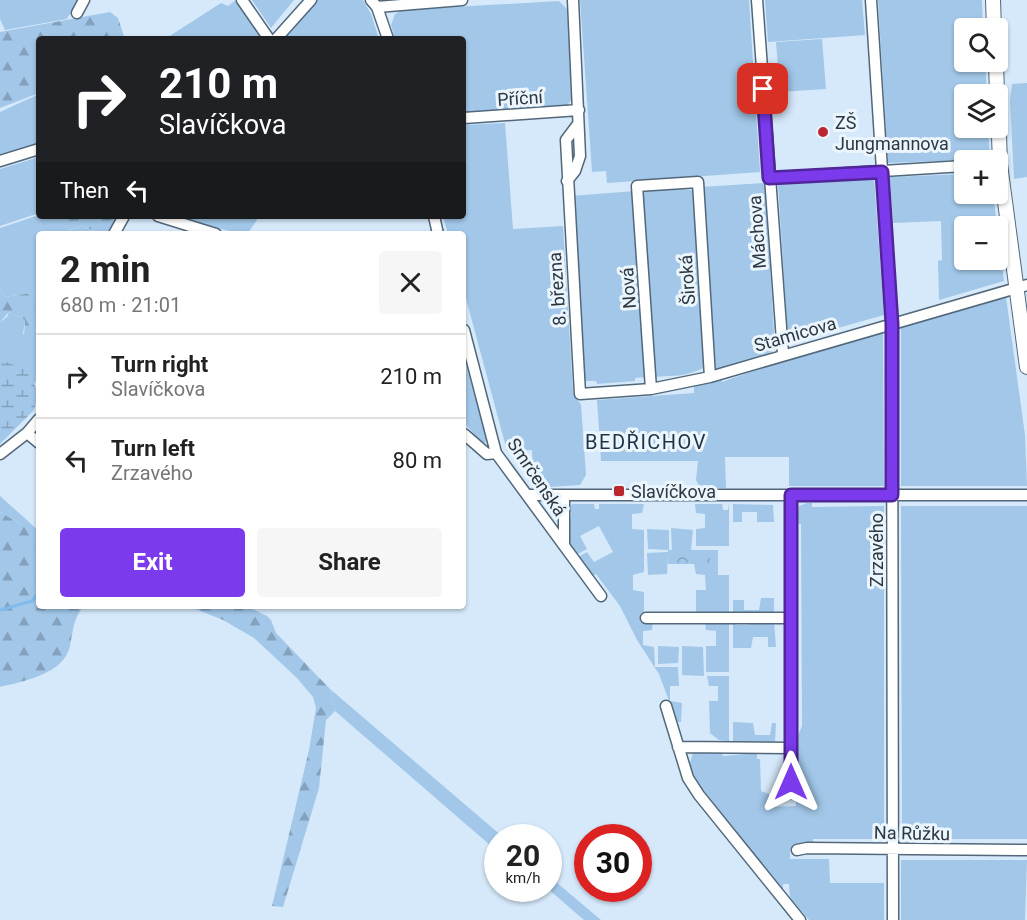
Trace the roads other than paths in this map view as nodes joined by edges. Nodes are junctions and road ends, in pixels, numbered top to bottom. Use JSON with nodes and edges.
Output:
{"nodes":[{"id":1,"x":84,"y":0,"type":"edge"},
{"id":2,"x":242,"y":0,"type":"edge"},
{"id":3,"x":310,"y":0,"type":"edge"},
{"id":4,"x":462,"y":0,"type":"edge"},
{"id":5,"x":573,"y":0,"type":"edge"},
{"id":6,"x":757,"y":0,"type":"edge"},
{"id":7,"x":871,"y":0,"type":"edge"},
{"id":8,"x":993,"y":0,"type":"edge"},
{"id":9,"x":374,"y":4,"type":"edge"},
{"id":10,"x":77,"y":13,"type":"dead end"},
{"id":11,"x":994,"y":18,"type":"edge"},
{"id":12,"x":267,"y":36,"type":"edge"},
{"id":13,"x":279,"y":36,"type":"edge"},
{"id":14,"x":387,"y":36,"type":"edge"},
{"id":15,"x":579,"y":110,"type":"junction"},
{"id":16,"x":466,"y":118,"type":"edge"},
{"id":17,"x":36,"y":150,"type":"edge"},
{"id":18,"x":0,"y":161,"type":"edge"},
{"id":19,"x":954,"y":167,"type":"edge"},
{"id":20,"x":882,"y":172,"type":"junction"},
{"id":21,"x":769,"y":178,"type":"junction"},
{"id":22,"x":698,"y":182,"type":"joint"},
{"id":23,"x":1006,"y":204,"type":"edge"},
{"id":24,"x":168,"y":219,"type":"edge"},
{"id":25,"x":206,"y":231,"type":"edge"},
{"id":26,"x":1021,"y":286,"type":"edge"},
{"id":27,"x":892,"y":324,"type":"junction"},
{"id":28,"x":466,"y":338,"type":"edge"},
{"id":29,"x":783,"y":354,"type":"junction"},
{"id":30,"x":1027,"y":366,"type":"edge"},
{"id":31,"x":710,"y":377,"type":"junction"},
{"id":32,"x":651,"y":389,"type":"junction"},
{"id":33,"x":580,"y":394,"type":"joint"},
{"id":34,"x":36,"y":422,"type":"edge"},
{"id":35,"x":27,"y":433,"type":"junction"},
{"id":36,"x":466,"y":436,"type":"edge"},
{"id":37,"x":36,"y":440,"type":"edge"},
{"id":38,"x":496,"y":453,"type":"junction"},
{"id":39,"x":0,"y":454,"type":"edge"},
{"id":40,"x":528,"y":495,"type":"junction"},
{"id":41,"x":791,"y":495,"type":"junction"},
{"id":42,"x":892,"y":495,"type":"junction"},
{"id":43,"x":1027,"y":495,"type":"edge"},
{"id":44,"x":564,"y":496,"type":"junction"},
{"id":45,"x":564,"y":545,"type":"junction"},
{"id":46,"x":601,"y":596,"type":"dead end"},
{"id":47,"x":646,"y":618,"type":"dead end"},
{"id":48,"x":791,"y":618,"type":"junction"},
{"id":49,"x":666,"y":706,"type":"dead end"},
{"id":50,"x":678,"y":747,"type":"junction"},
{"id":51,"x":791,"y":748,"type":"junction"},
{"id":52,"x":791,"y":793,"type":"dead end"},
{"id":53,"x":892,"y":849,"type":"junction"},
{"id":54,"x":797,"y":850,"type":"dead end"},
{"id":55,"x":1027,"y":850,"type":"edge"},
{"id":56,"x":800,"y":920,"type":"edge"},
{"id":57,"x":893,"y":920,"type":"edge"}],
"edges":[{"from":1,"to":10,"type":"street"},
{"from":2,"to":12,"type":"street"},
{"from":3,"to":13,"type":"street"},
{"from":4,"to":9,"type":"street"},
{"from":5,"to":15,"type":"street","name":"8. března"},
{"from":6,"to":21,"type":"street","name":"Máchova"},
{"from":7,"to":20,"type":"street","name":"Zrzavého"},
{"from":8,"to":11,"type":"street"},
{"from":9,"to":14,"type":"street"},
{"from":15,"to":16,"type":"street","name":"Příční"},
{"from":15,"to":33,"type":"street","name":"8. března"},
{"from":17,"to":18,"type":"street"},
{"from":19,"to":20,"type":"street"},
{"from":20,"to":21,"type":"street"},
{"from":20,"to":27,"type":"street","name":"Zrzavého"},
{"from":21,"to":29,"type":"street","name":"Máchova"},
{"from":22,"to":31,"type":"street","name":"Široká"},
{"from":22,"to":32,"type":"street","name":"Nová"},
{"from":23,"to":26,"type":"street"},
{"from":24,"to":25,"type":"street"},
{"from":26,"to":27,"type":"street","name":"Stamicova"},
{"from":26,"to":30,"type":"street"},
{"from":27,"to":29,"type":"street","name":"Stamicova"},
{"from":27,"to":42,"type":"street","name":"Zrzavého"},
{"from":28,"to":38,"type":"street","name":"Smrčenská"},
{"from":29,"to":31,"type":"street","name":"Stamicova"},
{"from":31,"to":32,"type":"street","name":"Stamicova"},
{"from":32,"to":33,"type":"street","name":"Stamicova"},
{"from":34,"to":35,"type":"street"},
{"from":35,"to":37,"type":"street"},
{"from":35,"to":39,"type":"street"},
{"from":36,"to":38,"type":"street"},
{"from":38,"to":40,"type":"street","name":"Smrčenská"},
{"from":40,"to":44,"type":"street"},
{"from":40,"to":45,"type":"street","name":"Smrčenská"},
{"from":41,"to":42,"type":"street"},
{"from":41,"to":44,"type":"street"},
{"from":41,"to":48,"type":"street"},
{"from":42,"to":43,"type":"street"},
{"from":42,"to":53,"type":"street","name":"Zrzavého"},
{"from":44,"to":45,"type":"street"},
{"from":45,"to":46,"type":"street","name":"Smrčenská"},
{"from":47,"to":48,"type":"street"},
{"from":48,"to":51,"type":"street"},
{"from":49,"to":50,"type":"street"},
{"from":50,"to":51,"type":"street"},
{"from":50,"to":56,"type":"street"},
{"from":51,"to":52,"type":"street"},
{"from":53,"to":54,"type":"street","name":"Na Růžku"},
{"from":53,"to":55,"type":"street","name":"Na Růžku"},
{"from":53,"to":57,"type":"street","name":"Zrzavého"}]}
